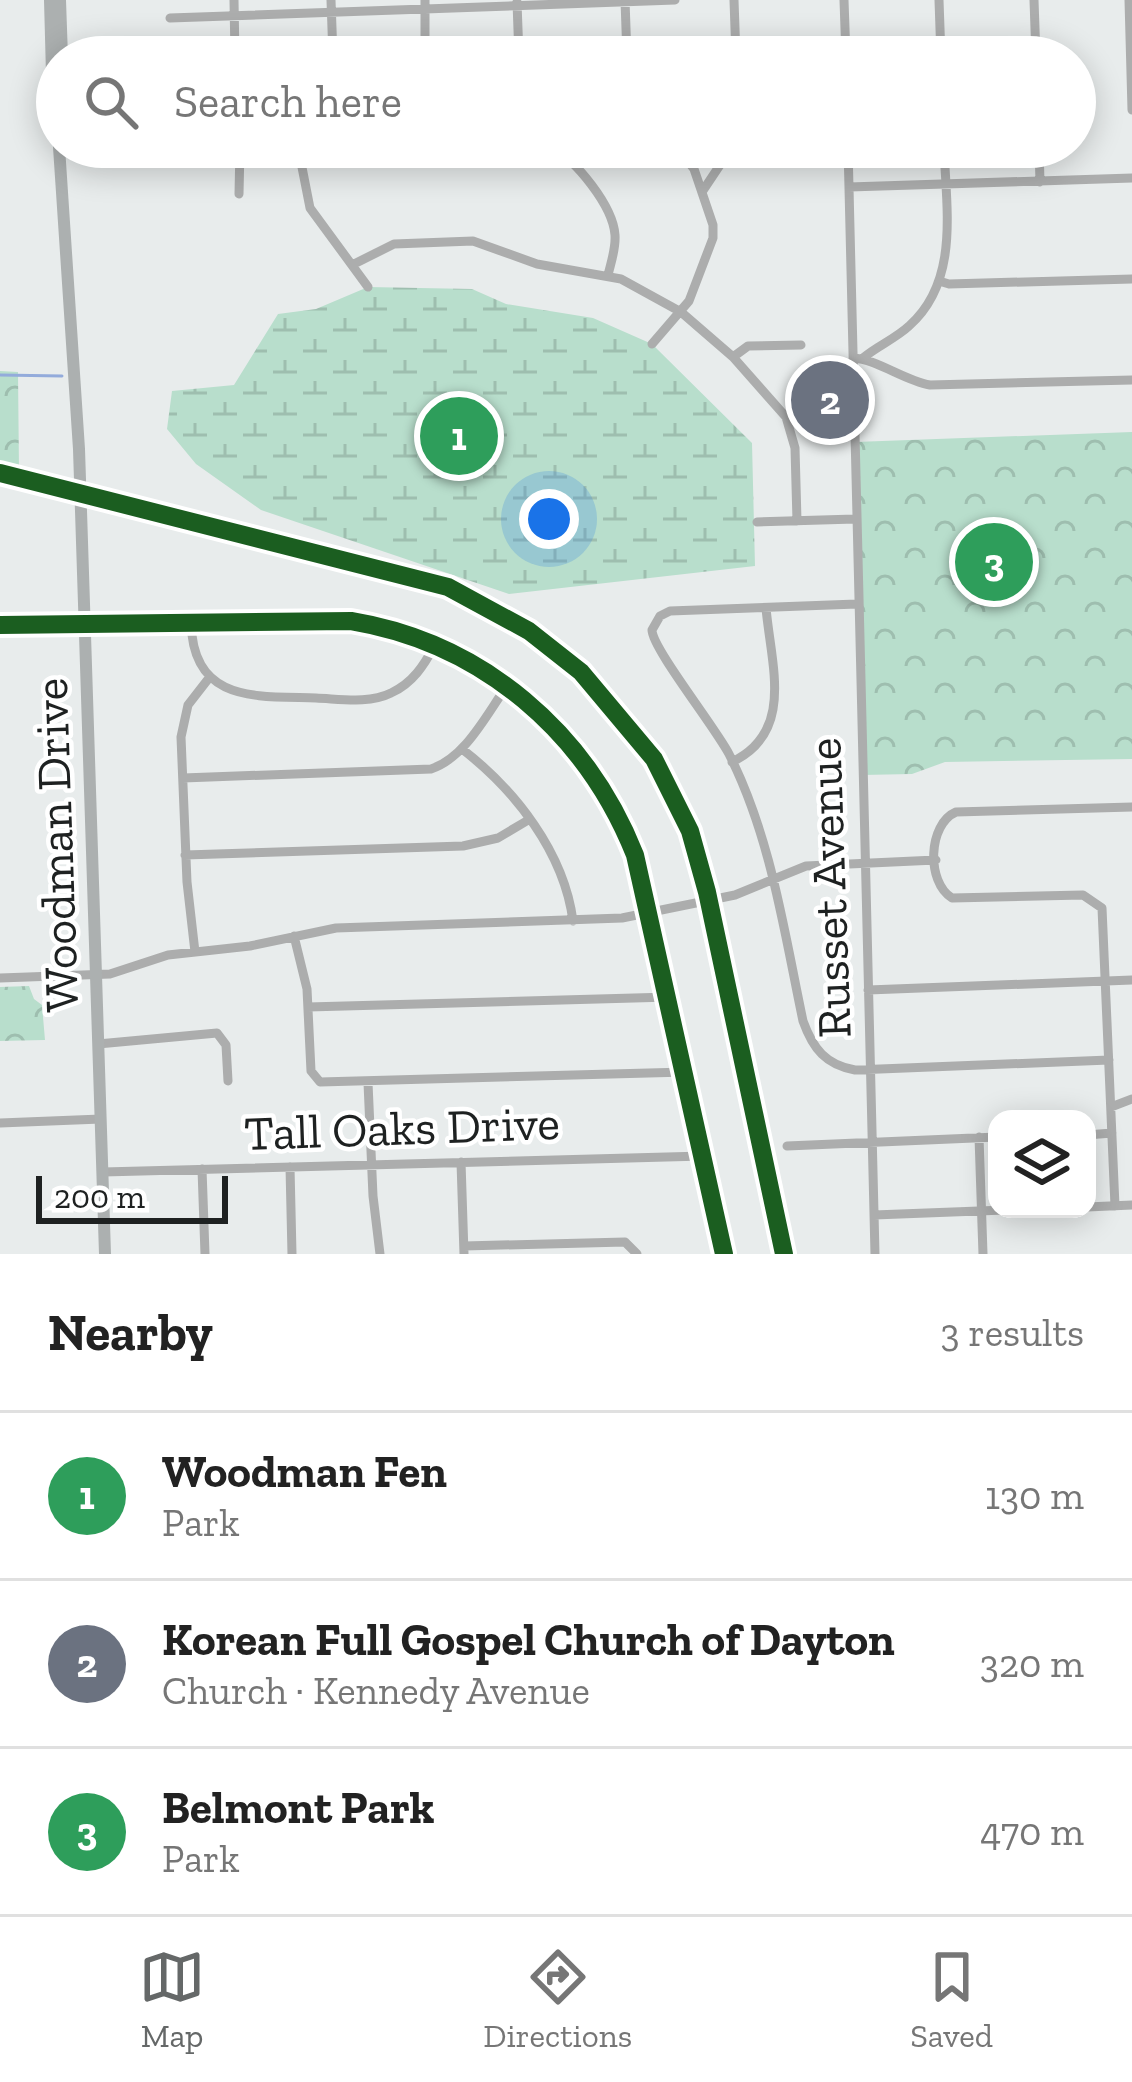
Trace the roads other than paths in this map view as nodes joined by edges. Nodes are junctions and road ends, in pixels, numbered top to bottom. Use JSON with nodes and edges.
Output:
{"nodes":[{"id":1,"x":50,"y":0,"type":"edge"},
{"id":2,"x":60,"y":0,"type":"edge"},
{"id":3,"x":234,"y":0,"type":"edge"},
{"id":4,"x":675,"y":0,"type":"edge"},
{"id":5,"x":734,"y":0,"type":"edge"},
{"id":6,"x":844,"y":0,"type":"edge"},
{"id":7,"x":939,"y":0,"type":"edge"},
{"id":8,"x":1034,"y":0,"type":"edge"},
{"id":9,"x":1129,"y":0,"type":"edge"},
{"id":10,"x":625,"y":1,"type":"edge"},
{"id":11,"x":517,"y":3,"type":"edge"},
{"id":12,"x":425,"y":4,"type":"edge"},
{"id":13,"x":332,"y":6,"type":"edge"},
{"id":14,"x":234,"y":15,"type":"junction"},
{"id":15,"x":170,"y":18,"type":"dead end"},
{"id":16,"x":52,"y":36,"type":"edge"},
{"id":17,"x":61,"y":36,"type":"edge"},
{"id":18,"x":235,"y":36,"type":"edge"},
{"id":19,"x":333,"y":36,"type":"edge"},
{"id":20,"x":425,"y":36,"type":"edge"},
{"id":21,"x":518,"y":36,"type":"edge"},
{"id":22,"x":626,"y":36,"type":"edge"},
{"id":23,"x":735,"y":36,"type":"edge"},
{"id":24,"x":845,"y":36,"type":"edge"},
{"id":25,"x":940,"y":36,"type":"edge"},
{"id":26,"x":1035,"y":36,"type":"edge"},
{"id":27,"x":1132,"y":110,"type":"edge"},
{"id":28,"x":60,"y":168,"type":"edge"},
{"id":29,"x":240,"y":168,"type":"edge"},
{"id":30,"x":302,"y":168,"type":"edge"},
{"id":31,"x":575,"y":168,"type":"edge"},
{"id":32,"x":692,"y":168,"type":"edge"},
{"id":33,"x":718,"y":168,"type":"edge"},
{"id":34,"x":849,"y":168,"type":"edge"},
{"id":35,"x":945,"y":168,"type":"edge"},
{"id":36,"x":1040,"y":168,"type":"edge"},
{"id":37,"x":1132,"y":178,"type":"edge"},
{"id":38,"x":1040,"y":182,"type":"junction"},
{"id":39,"x":945,"y":184,"type":"junction"},
{"id":40,"x":849,"y":187,"type":"junction"},
{"id":41,"x":702,"y":192,"type":"junction"},
{"id":42,"x":239,"y":194,"type":"dead end"},
{"id":43,"x":352,"y":265,"type":"junction"},
{"id":44,"x":608,"y":275,"type":"junction"},
{"id":45,"x":1132,"y":279,"type":"edge"},
{"id":46,"x":939,"y":281,"type":"junction"},
{"id":47,"x":368,"y":286,"type":"dead end"},
{"id":48,"x":681,"y":312,"type":"junction"},
{"id":49,"x":652,"y":344,"type":"dead end"},
{"id":50,"x":801,"y":345,"type":"dead end"},
{"id":51,"x":733,"y":357,"type":"junction"},
{"id":52,"x":858,"y":358,"type":"junction"},
{"id":53,"x":1132,"y":380,"type":"edge"},
{"id":54,"x":855,"y":519,"type":"junction"},
{"id":55,"x":797,"y":521,"type":"junction"},
{"id":56,"x":758,"y":522,"type":"dead end"},
{"id":57,"x":857,"y":604,"type":"junction"},
{"id":58,"x":766,"y":608,"type":"junction"},
{"id":59,"x":191,"y":622,"type":"junction"},
{"id":60,"x":85,"y":624,"type":"junction"},
{"id":61,"x":0,"y":625,"type":"edge"},
{"id":62,"x":435,"y":645,"type":"junction"},
{"id":63,"x":209,"y":677,"type":"junction"},
{"id":64,"x":507,"y":686,"type":"junction"},
{"id":65,"x":462,"y":748,"type":"junction"},
{"id":66,"x":732,"y":762,"type":"junction"},
{"id":67,"x":183,"y":778,"type":"junction"},
{"id":68,"x":1132,"y":807,"type":"edge"},
{"id":69,"x":530,"y":819,"type":"junction"},
{"id":70,"x":185,"y":855,"type":"junction"},
{"id":71,"x":936,"y":860,"type":"junction"},
{"id":72,"x":864,"y":862,"type":"junction"},
{"id":73,"x":773,"y":880,"type":"junction"},
{"id":74,"x":651,"y":913,"type":"junction"},
{"id":75,"x":573,"y":921,"type":"junction"},
{"id":76,"x":294,"y":936,"type":"junction"},
{"id":77,"x":195,"y":952,"type":"junction"},
{"id":78,"x":97,"y":975,"type":"junction"},
{"id":79,"x":0,"y":978,"type":"edge"},
{"id":80,"x":1132,"y":980,"type":"edge"},
{"id":81,"x":1107,"y":981,"type":"junction"},
{"id":82,"x":868,"y":990,"type":"junction"},
{"id":83,"x":670,"y":997,"type":"junction"},
{"id":84,"x":308,"y":1007,"type":"junction"},
{"id":85,"x":98,"y":1044,"type":"junction"},
{"id":86,"x":1109,"y":1060,"type":"junction"},
{"id":87,"x":870,"y":1070,"type":"junction"},
{"id":88,"x":686,"y":1072,"type":"junction"},
{"id":89,"x":228,"y":1081,"type":"dead end"},
{"id":90,"x":368,"y":1083,"type":"junction"},
{"id":91,"x":1132,"y":1099,"type":"edge"},
{"id":92,"x":1111,"y":1107,"type":"junction"},
{"id":93,"x":101,"y":1119,"type":"junction"},
{"id":94,"x":0,"y":1123,"type":"edge"},
{"id":95,"x":1112,"y":1133,"type":"junction"},
{"id":96,"x":1096,"y":1134,"type":"edge"},
{"id":97,"x":979,"y":1138,"type":"junction"},
{"id":98,"x":988,"y":1138,"type":"edge"},
{"id":99,"x":872,"y":1142,"type":"junction"},
{"id":100,"x":788,"y":1146,"type":"dead end"},
{"id":101,"x":704,"y":1156,"type":"junction"},
{"id":102,"x":460,"y":1162,"type":"junction"},
{"id":103,"x":371,"y":1164,"type":"junction"},
{"id":104,"x":290,"y":1167,"type":"junction"},
{"id":105,"x":202,"y":1169,"type":"junction"},
{"id":106,"x":103,"y":1172,"type":"junction"},
{"id":107,"x":1132,"y":1205,"type":"edge"},
{"id":108,"x":1115,"y":1206,"type":"junction"},
{"id":109,"x":1096,"y":1207,"type":"edge"},
{"id":110,"x":981,"y":1210,"type":"junction"},
{"id":111,"x":988,"y":1210,"type":"edge"},
{"id":112,"x":874,"y":1215,"type":"junction"},
{"id":113,"x":464,"y":1250,"type":"edge"},
{"id":114,"x":105,"y":1254,"type":"edge"},
{"id":115,"x":205,"y":1254,"type":"edge"},
{"id":116,"x":292,"y":1254,"type":"edge"},
{"id":117,"x":380,"y":1254,"type":"edge"},
{"id":118,"x":637,"y":1254,"type":"edge"},
{"id":119,"x":724,"y":1254,"type":"edge"},
{"id":120,"x":875,"y":1254,"type":"edge"},
{"id":121,"x":983,"y":1254,"type":"edge"}],
"edges":[{"from":1,"to":16,"type":"main road"},
{"from":2,"to":17,"type":"main road"},
{"from":3,"to":14,"type":"street"},
{"from":4,"to":10,"type":"street"},
{"from":5,"to":23,"type":"street"},
{"from":6,"to":24,"type":"street"},
{"from":7,"to":25,"type":"street"},
{"from":8,"to":26,"type":"street"},
{"from":9,"to":27,"type":"street"},
{"from":10,"to":11,"type":"street"},
{"from":10,"to":22,"type":"street"},
{"from":11,"to":12,"type":"street"},
{"from":11,"to":21,"type":"street"},
{"from":12,"to":13,"type":"street"},
{"from":12,"to":20,"type":"street"},
{"from":13,"to":14,"type":"street"},
{"from":13,"to":19,"type":"street"},
{"from":14,"to":15,"type":"street"},
{"from":14,"to":18,"type":"street"},
{"from":28,"to":60,"type":"main road","name":"Woodman Drive"},
{"from":29,"to":42,"type":"street"},
{"from":30,"to":43,"type":"street"},
{"from":31,"to":44,"type":"street"},
{"from":32,"to":41,"type":"street"},
{"from":33,"to":41,"type":"street"},
{"from":34,"to":40,"type":"street","name":"Russet Avenue"},
{"from":35,"to":39,"type":"street"},
{"from":36,"to":38,"type":"street"},
{"from":37,"to":38,"type":"street"},
{"from":38,"to":39,"type":"street"},
{"from":39,"to":40,"type":"street"},
{"from":39,"to":46,"type":"street"},
{"from":40,"to":52,"type":"street","name":"Russet Avenue"},
{"from":41,"to":48,"type":"street"},
{"from":43,"to":44,"type":"street"},
{"from":43,"to":47,"type":"street"},
{"from":44,"to":48,"type":"street"},
{"from":45,"to":46,"type":"street"},
{"from":46,"to":52,"type":"street"},
{"from":48,"to":49,"type":"street"},
{"from":48,"to":51,"type":"street"},
{"from":50,"to":51,"type":"street"},
{"from":51,"to":55,"type":"street"},
{"from":52,"to":53,"type":"street"},
{"from":52,"to":54,"type":"street","name":"Russet Avenue"},
{"from":54,"to":55,"type":"street"},
{"from":54,"to":57,"type":"street","name":"Russet Avenue"},
{"from":55,"to":56,"type":"street"},
{"from":57,"to":58,"type":"street"},
{"from":57,"to":72,"type":"street","name":"Russet Avenue"},
{"from":58,"to":66,"type":"street"},
{"from":58,"to":66,"type":"street"},
{"from":59,"to":60,"type":"street"},
{"from":59,"to":62,"type":"street"},
{"from":59,"to":63,"type":"street"},
{"from":60,"to":61,"type":"street"},
{"from":60,"to":78,"type":"main road","name":"Woodman Drive"},
{"from":62,"to":63,"type":"street"},
{"from":62,"to":64,"type":"street"},
{"from":63,"to":67,"type":"street"},
{"from":64,"to":65,"type":"street"},
{"from":64,"to":74,"type":"street"},
{"from":65,"to":67,"type":"street"},
{"from":65,"to":69,"type":"street"},
{"from":66,"to":73,"type":"street"},
{"from":67,"to":70,"type":"street"},
{"from":68,"to":71,"type":"street"},
{"from":69,"to":70,"type":"street"},
{"from":69,"to":75,"type":"street"},
{"from":70,"to":77,"type":"street"},
{"from":71,"to":72,"type":"street"},
{"from":71,"to":81,"type":"street"},
{"from":72,"to":73,"type":"street"},
{"from":72,"to":82,"type":"street","name":"Russet Avenue"},
{"from":73,"to":74,"type":"street"},
{"from":73,"to":87,"type":"street"},
{"from":74,"to":75,"type":"street"},
{"from":74,"to":83,"type":"street"},
{"from":75,"to":76,"type":"street"},
{"from":76,"to":77,"type":"street"},
{"from":76,"to":84,"type":"street"},
{"from":77,"to":78,"type":"street"},
{"from":78,"to":79,"type":"street"},
{"from":78,"to":85,"type":"main road","name":"Woodman Drive"},
{"from":80,"to":81,"type":"street"},
{"from":81,"to":82,"type":"street"},
{"from":81,"to":86,"type":"street"},
{"from":82,"to":87,"type":"street","name":"Russet Avenue"},
{"from":83,"to":84,"type":"street"},
{"from":83,"to":88,"type":"street"},
{"from":84,"to":90,"type":"street"},
{"from":85,"to":89,"type":"street"},
{"from":85,"to":93,"type":"main road","name":"Woodman Drive"},
{"from":86,"to":87,"type":"street"},
{"from":86,"to":92,"type":"street"},
{"from":87,"to":99,"type":"street","name":"Russet Avenue"},
{"from":88,"to":90,"type":"street"},
{"from":88,"to":101,"type":"street"},
{"from":90,"to":103,"type":"street"},
{"from":91,"to":92,"type":"street"},
{"from":92,"to":95,"type":"street"},
{"from":93,"to":94,"type":"street"},
{"from":93,"to":106,"type":"main road","name":"Woodman Drive"},
{"from":95,"to":96,"type":"street"},
{"from":95,"to":108,"type":"street"},
{"from":97,"to":98,"type":"street"},
{"from":97,"to":99,"type":"street"},
{"from":97,"to":110,"type":"street"},
{"from":99,"to":100,"type":"street"},
{"from":99,"to":112,"type":"street","name":"Russet Avenue"},
{"from":101,"to":102,"type":"street","name":"Tall Oaks Drive"},
{"from":101,"to":119,"type":"street"},
{"from":102,"to":103,"type":"street","name":"Tall Oaks Drive"},
{"from":102,"to":113,"type":"street"},
{"from":103,"to":104,"type":"street","name":"Tall Oaks Drive"},
{"from":103,"to":117,"type":"street"},
{"from":104,"to":105,"type":"street","name":"Tall Oaks Drive"},
{"from":104,"to":116,"type":"street"},
{"from":105,"to":106,"type":"street","name":"Tall Oaks Drive"},
{"from":105,"to":115,"type":"street"},
{"from":106,"to":114,"type":"main road","name":"Woodman Drive"},
{"from":107,"to":108,"type":"street"},
{"from":108,"to":109,"type":"street"},
{"from":110,"to":111,"type":"street"},
{"from":110,"to":112,"type":"street"},
{"from":110,"to":121,"type":"street"},
{"from":112,"to":120,"type":"street","name":"Russet Avenue"},
{"from":113,"to":118,"type":"street"}]}
